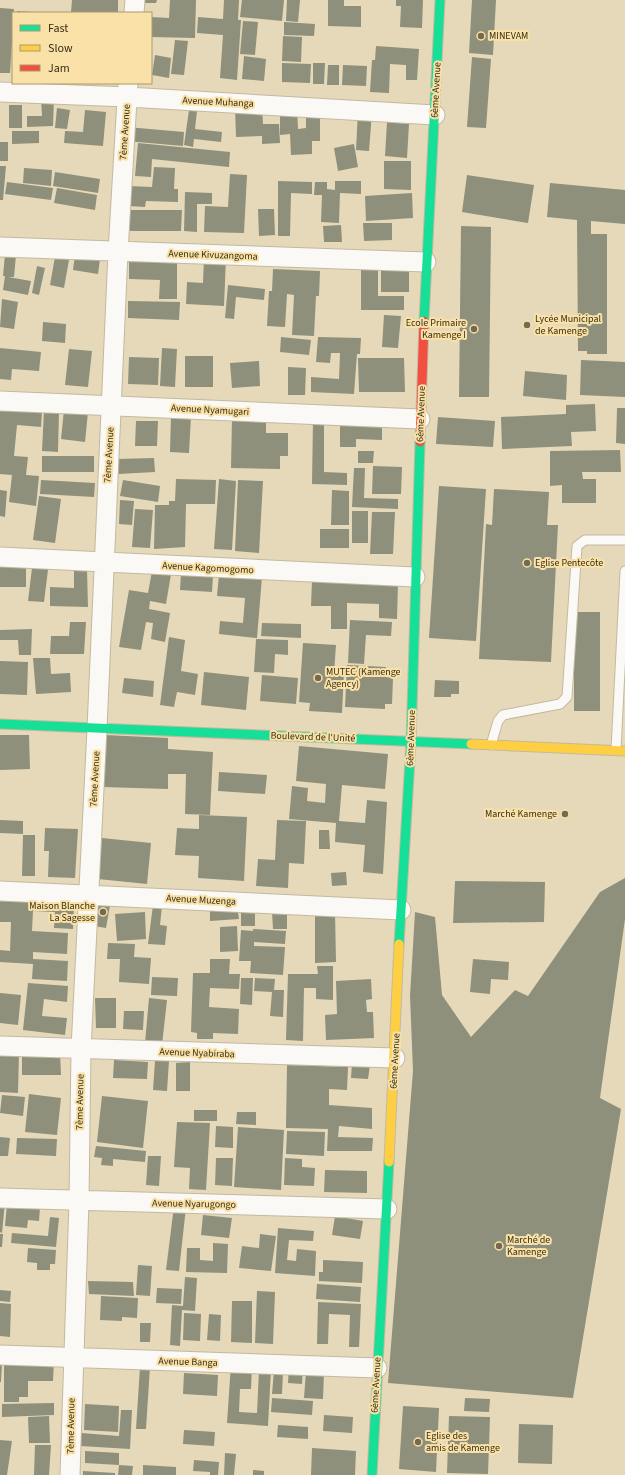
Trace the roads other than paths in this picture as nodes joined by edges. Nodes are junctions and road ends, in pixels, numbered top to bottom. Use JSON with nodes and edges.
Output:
{"nodes":[{"id":1,"x":135,"y":0,"type":"edge"},
{"id":2,"x":440,"y":0,"type":"edge"},
{"id":3,"x":134,"y":12,"type":"edge"},
{"id":4,"x":128,"y":90,"type":"edge"},
{"id":5,"x":0,"y":92,"type":"edge"},
{"id":6,"x":435,"y":115,"type":"junction"},
{"id":7,"x":0,"y":247,"type":"edge"},
{"id":8,"x":118,"y":252,"type":"junction"},
{"id":9,"x":426,"y":262,"type":"junction"},
{"id":10,"x":0,"y":401,"type":"edge"},
{"id":11,"x":111,"y":405,"type":"junction"},
{"id":12,"x":420,"y":419,"type":"junction"},
{"id":13,"x":625,"y":540,"type":"edge"},
{"id":14,"x":0,"y":557,"type":"edge"},
{"id":15,"x":103,"y":563,"type":"junction"},
{"id":16,"x":625,"y":571,"type":"edge"},
{"id":17,"x":415,"y":577,"type":"junction"},
{"id":18,"x":0,"y":724,"type":"edge"},
{"id":19,"x":97,"y":728,"type":"junction"},
{"id":20,"x":411,"y":742,"type":"junction"},
{"id":21,"x":491,"y":745,"type":"junction"},
{"id":22,"x":620,"y":751,"type":"edge"},
{"id":23,"x":0,"y":891,"type":"edge"},
{"id":24,"x":88,"y":895,"type":"junction"},
{"id":25,"x":402,"y":910,"type":"junction"},
{"id":26,"x":0,"y":1046,"type":"edge"},
{"id":27,"x":81,"y":1049,"type":"junction"},
{"id":28,"x":395,"y":1058,"type":"junction"},
{"id":29,"x":0,"y":1198,"type":"edge"},
{"id":30,"x":79,"y":1201,"type":"junction"},
{"id":31,"x":388,"y":1209,"type":"junction"},
{"id":32,"x":0,"y":1355,"type":"edge"},
{"id":33,"x":73,"y":1358,"type":"junction"},
{"id":34,"x":377,"y":1368,"type":"junction"},
{"id":35,"x":70,"y":1475,"type":"edge"},
{"id":36,"x":372,"y":1475,"type":"edge"}],
"edges":[{"from":1,"to":3,"type":"street"},
{"from":2,"to":6,"type":"street","name":"6ème Avenue"},
{"from":4,"to":5,"type":"street","name":"Avenue Muhanga"},
{"from":4,"to":6,"type":"street","name":"Avenue Muhanga"},
{"from":4,"to":8,"type":"street","name":"7ème Avenue"},
{"from":6,"to":9,"type":"street","name":"6ème Avenue"},
{"from":7,"to":8,"type":"street","name":"Avenue Kivuzangoma"},
{"from":8,"to":9,"type":"street","name":"Avenue Kivuzangoma"},
{"from":8,"to":11,"type":"street","name":"7ème Avenue"},
{"from":9,"to":12,"type":"street","name":"6ème Avenue"},
{"from":10,"to":11,"type":"street","name":"Avenue Nyamugari"},
{"from":11,"to":12,"type":"street","name":"Avenue Nyamugari"},
{"from":11,"to":15,"type":"street","name":"7ème Avenue"},
{"from":12,"to":17,"type":"street","name":"6ème Avenue"},
{"from":13,"to":21,"type":"lane"},
{"from":14,"to":15,"type":"street","name":"Avenue Kagomogomo"},
{"from":15,"to":17,"type":"street","name":"Avenue Kagomogomo"},
{"from":15,"to":19,"type":"street","name":"7ème Avenue"},
{"from":16,"to":22,"type":"lane"},
{"from":17,"to":20,"type":"street","name":"6ème Avenue"},
{"from":18,"to":19,"type":"street","name":"Boulevard de l'Unité"},
{"from":19,"to":20,"type":"street","name":"Boulevard de l'Unité"},
{"from":19,"to":24,"type":"street","name":"7ème Avenue"},
{"from":20,"to":21,"type":"street","name":"Boulevard de l'Unité"},
{"from":20,"to":25,"type":"street","name":"6ème Avenue"},
{"from":21,"to":22,"type":"street","name":"Boulevard de l'Unité"},
{"from":23,"to":24,"type":"street","name":"Avenue Muzenga"},
{"from":24,"to":25,"type":"street","name":"Avenue Muzenga"},
{"from":24,"to":27,"type":"street","name":"7ème Avenue"},
{"from":25,"to":28,"type":"street","name":"6ème Avenue"},
{"from":26,"to":27,"type":"street","name":"Avenue Nyabiraba"},
{"from":27,"to":28,"type":"street","name":"Avenue Nyabiraba"},
{"from":27,"to":30,"type":"street","name":"7ème Avenue"},
{"from":28,"to":31,"type":"street","name":"6ème Avenue"},
{"from":29,"to":30,"type":"street","name":"Avenue Nyarugongo"},
{"from":30,"to":31,"type":"street","name":"Avenue Nyarugongo"},
{"from":30,"to":33,"type":"street","name":"7ème Avenue"},
{"from":31,"to":34,"type":"street","name":"6ème Avenue"},
{"from":32,"to":33,"type":"street","name":"Avenue Banga"},
{"from":33,"to":34,"type":"street","name":"Avenue Banga"},
{"from":33,"to":35,"type":"street","name":"7ème Avenue"},
{"from":34,"to":36,"type":"street","name":"6ème Avenue"}]}
